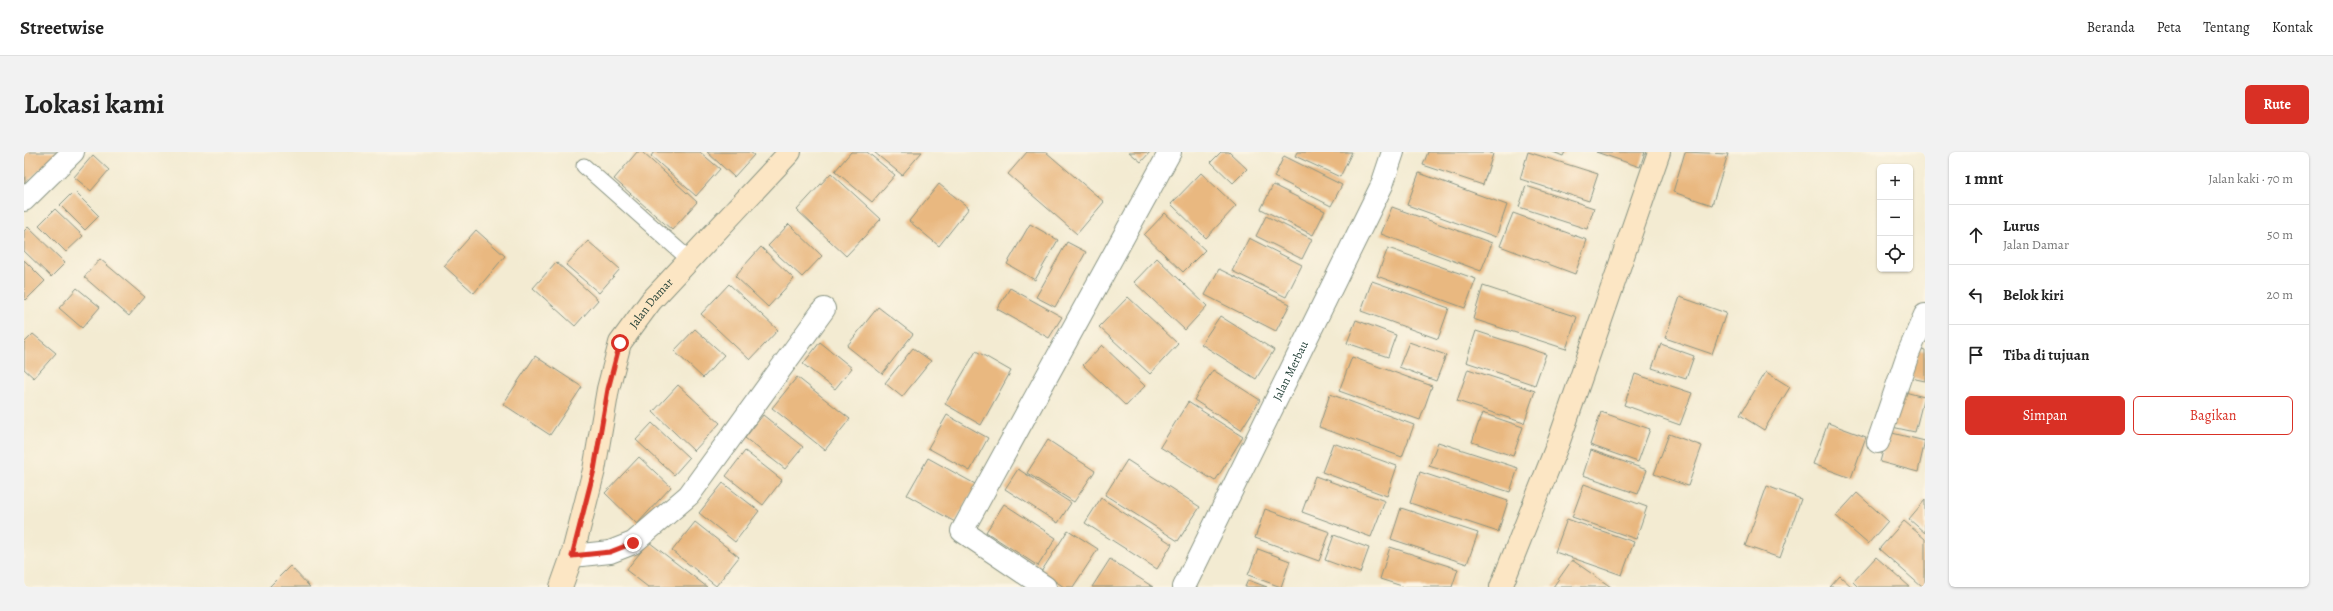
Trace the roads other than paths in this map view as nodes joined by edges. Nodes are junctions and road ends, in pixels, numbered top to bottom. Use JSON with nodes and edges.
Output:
{"nodes":[{"id":1,"x":73,"y":152,"type":"edge"},
{"id":2,"x":790,"y":152,"type":"edge"},
{"id":3,"x":1170,"y":152,"type":"edge"},
{"id":4,"x":1393,"y":152,"type":"edge"},
{"id":5,"x":1659,"y":152,"type":"edge"},
{"id":6,"x":584,"y":166,"type":"dead end"},
{"id":7,"x":24,"y":200,"type":"edge"},
{"id":8,"x":690,"y":260,"type":"junction"},
{"id":9,"x":824,"y":309,"type":"dead end"},
{"id":10,"x":1925,"y":315,"type":"edge"},
{"id":11,"x":1878,"y":442,"type":"dead end"},
{"id":12,"x":572,"y":556,"type":"junction"},
{"id":13,"x":561,"y":587,"type":"edge"},
{"id":14,"x":1045,"y":587,"type":"edge"},
{"id":15,"x":1184,"y":587,"type":"edge"},
{"id":16,"x":1501,"y":587,"type":"edge"}],
"edges":[{"from":1,"to":7,"type":"street"},
{"from":2,"to":8,"type":"street","name":"Jalan Damar"},
{"from":3,"to":14,"type":"street"},
{"from":4,"to":15,"type":"street","name":"Jalan Merbau"},
{"from":5,"to":16,"type":"street"},
{"from":6,"to":8,"type":"lane"},
{"from":8,"to":12,"type":"street","name":"Jalan Damar"},
{"from":9,"to":12,"type":"street"},
{"from":10,"to":11,"type":"street"},
{"from":12,"to":13,"type":"street","name":"Jalan Damar"}]}
